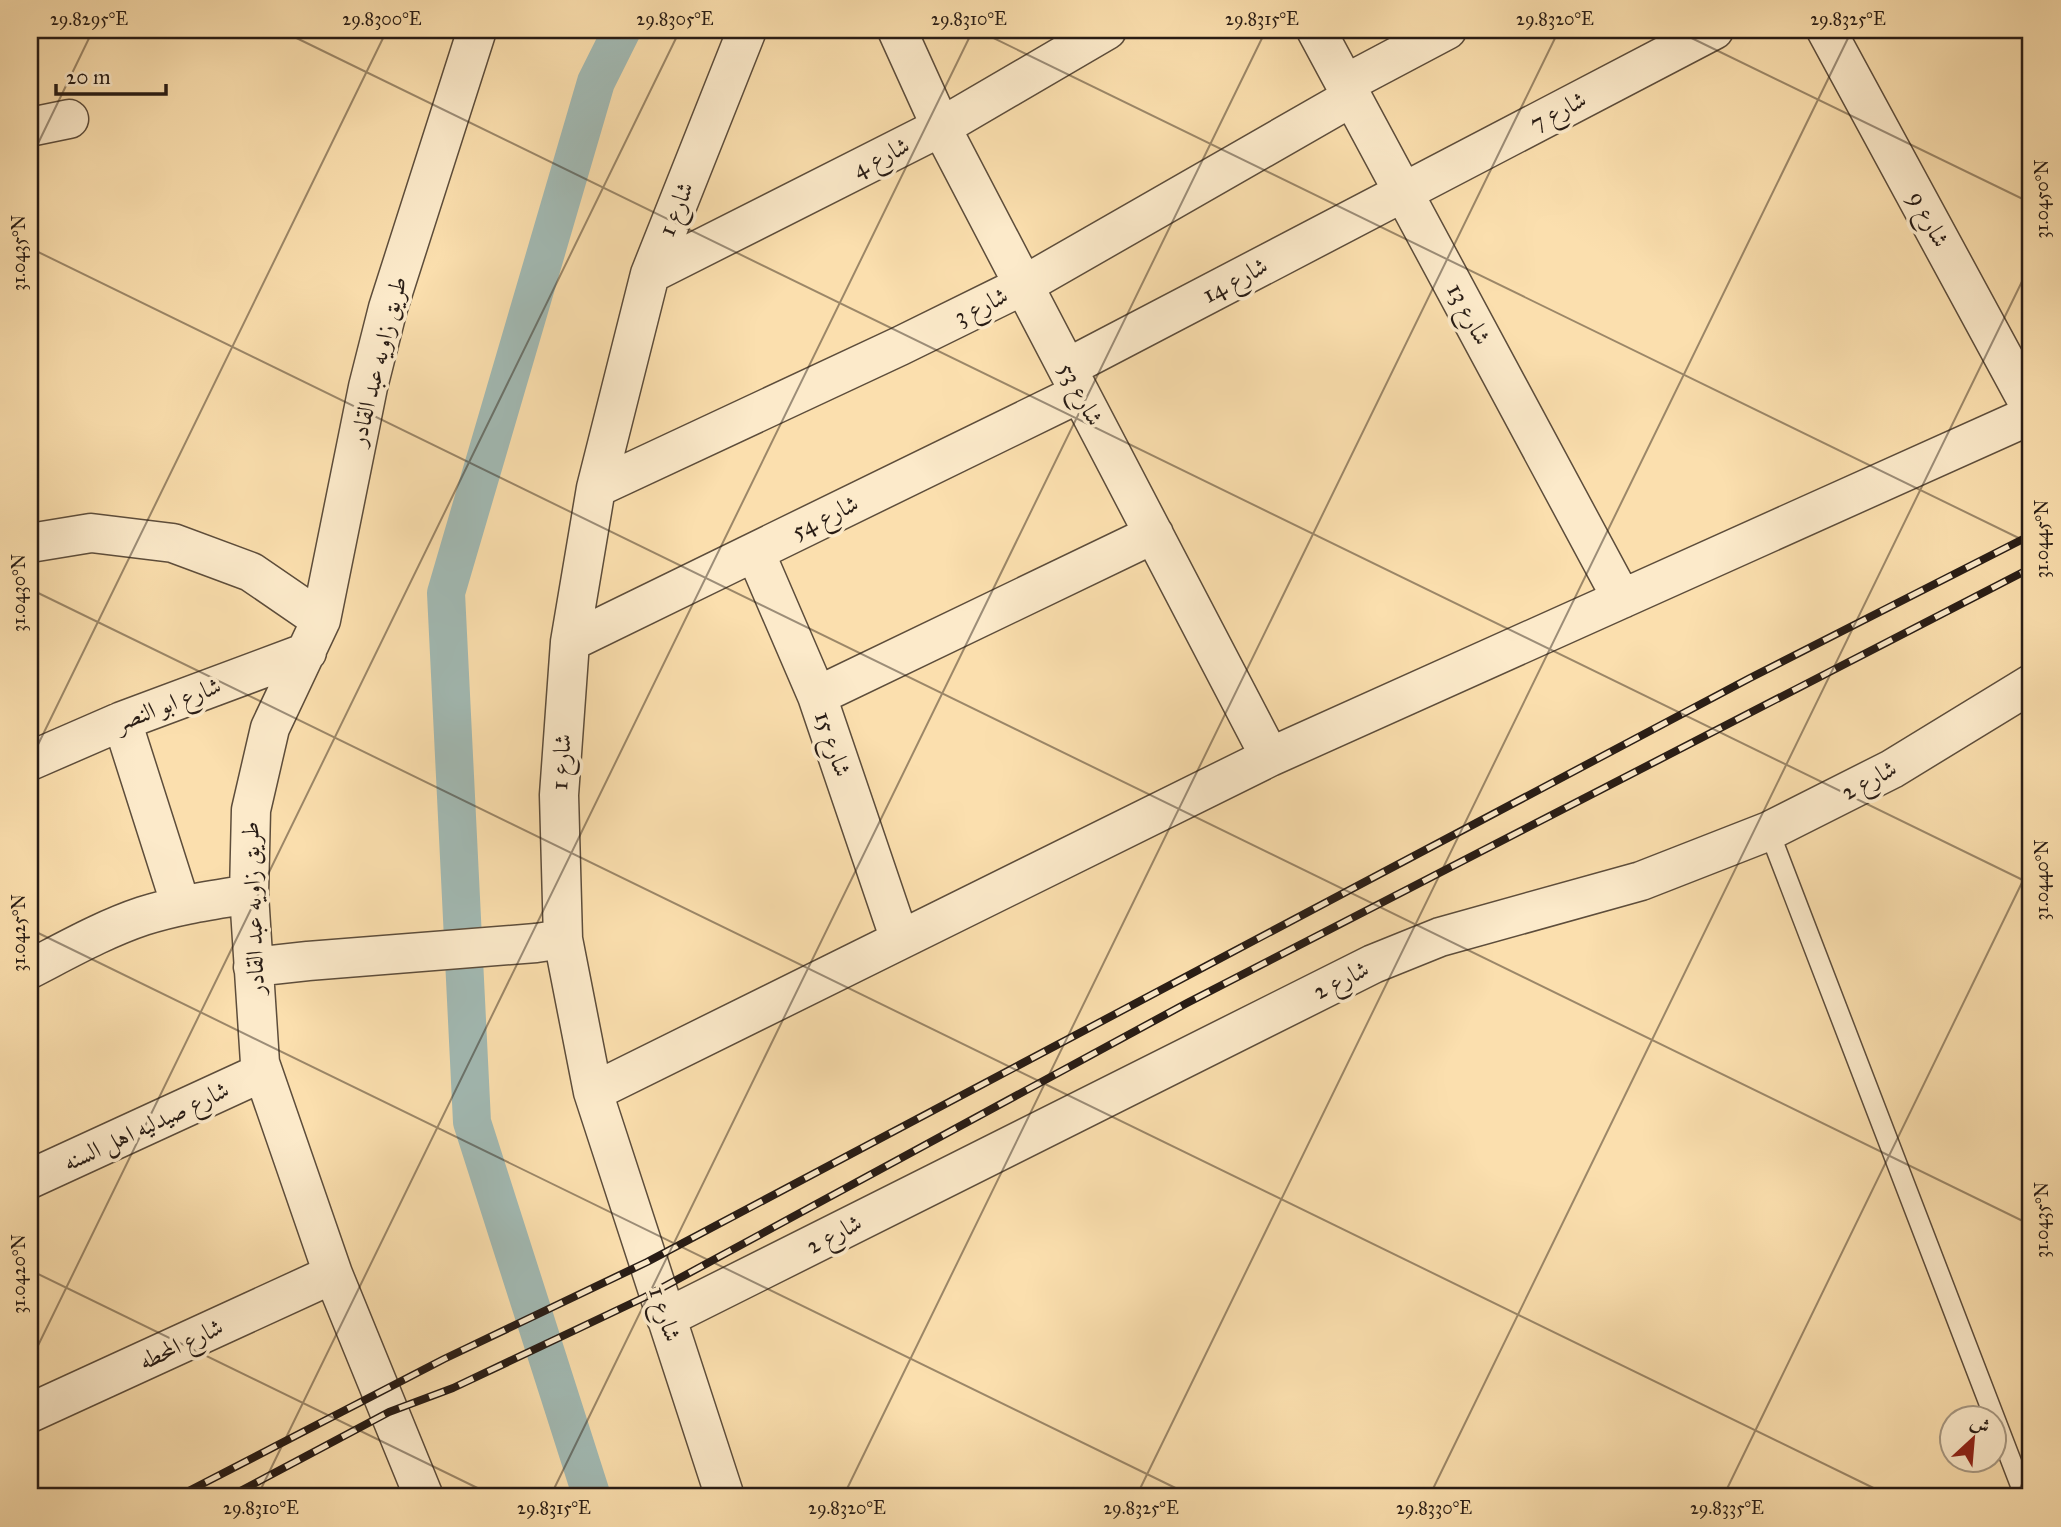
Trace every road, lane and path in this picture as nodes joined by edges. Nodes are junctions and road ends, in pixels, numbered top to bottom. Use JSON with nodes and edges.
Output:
{"nodes":[{"id":1,"x":477,"y":30,"type":"edge"},
{"id":2,"x":747,"y":30,"type":"edge"},
{"id":3,"x":897,"y":30,"type":"edge"},
{"id":4,"x":1107,"y":30,"type":"edge"},
{"id":5,"x":1316,"y":30,"type":"edge"},
{"id":6,"x":1447,"y":30,"type":"edge"},
{"id":7,"x":1714,"y":30,"type":"edge"},
{"id":8,"x":1826,"y":30,"type":"edge"},
{"id":9,"x":1348,"y":91,"type":"junction"},
{"id":10,"x":69,"y":119,"type":"dead end"},
{"id":11,"x":30,"y":127,"type":"edge"},
{"id":12,"x":941,"y":127,"type":"junction"},
{"id":13,"x":1403,"y":191,"type":"junction"},
{"id":14,"x":650,"y":274,"type":"junction"},
{"id":15,"x":1024,"y":285,"type":"junction"},
{"id":16,"x":1074,"y":380,"type":"junction"},
{"id":17,"x":2031,"y":408,"type":"edge"},
{"id":18,"x":2031,"y":415,"type":"edge"},
{"id":19,"x":596,"y":488,"type":"junction"},
{"id":20,"x":1154,"y":534,"type":"junction"},
{"id":21,"x":30,"y":543,"type":"edge"},
{"id":22,"x":755,"y":552,"type":"junction"},
{"id":23,"x":1622,"y":598,"type":"junction"},
{"id":24,"x":314,"y":636,"type":"junction"},
{"id":25,"x":570,"y":642,"type":"junction"},
{"id":26,"x":2031,"y":684,"type":"edge"},
{"id":27,"x":817,"y":696,"type":"junction"},
{"id":28,"x":122,"y":721,"type":"junction"},
{"id":29,"x":1270,"y":757,"type":"junction"},
{"id":30,"x":30,"y":761,"type":"edge"},
{"id":31,"x":1769,"y":831,"type":"junction"},
{"id":32,"x":249,"y":894,"type":"junction"},
{"id":33,"x":181,"y":906,"type":"junction"},
{"id":34,"x":900,"y":940,"type":"junction"},
{"id":35,"x":550,"y":941,"type":"junction"},
{"id":36,"x":253,"y":967,"type":"junction"},
{"id":37,"x":30,"y":969,"type":"edge"},
{"id":38,"x":263,"y":1072,"type":"junction"},
{"id":39,"x":593,"y":1093,"type":"junction"},
{"id":40,"x":30,"y":1179,"type":"edge"},
{"id":41,"x":333,"y":1275,"type":"junction"},
{"id":42,"x":666,"y":1318,"type":"junction"},
{"id":43,"x":30,"y":1413,"type":"edge"},
{"id":44,"x":417,"y":1495,"type":"edge"},
{"id":45,"x":725,"y":1497,"type":"edge"},
{"id":46,"x":2025,"y":1497,"type":"edge"}],
"edges":[{"from":1,"to":24,"type":"street","name":"طريق زاويه عبد القادر"},
{"from":2,"to":14,"type":"street","name":"شارع 1"},
{"from":3,"to":12,"type":"street","name":"شارع 53"},
{"from":4,"to":12,"type":"street","name":"شارع 4"},
{"from":5,"to":9,"type":"street","name":"شارع 13"},
{"from":6,"to":9,"type":"street","name":"شارع 3"},
{"from":7,"to":13,"type":"street","name":"شارع 7"},
{"from":8,"to":17,"type":"street","name":"شارع 9"},
{"from":9,"to":13,"type":"street","name":"شارع 13"},
{"from":9,"to":15,"type":"street","name":"شارع 3"},
{"from":10,"to":11,"type":"street"},
{"from":12,"to":14,"type":"street","name":"شارع 4"},
{"from":12,"to":15,"type":"street","name":"شارع 53"},
{"from":13,"to":16,"type":"street","name":"شارع 14"},
{"from":13,"to":23,"type":"street","name":"شارع 13"},
{"from":14,"to":19,"type":"street","name":"شارع 1"},
{"from":15,"to":16,"type":"street","name":"شارع 53"},
{"from":15,"to":19,"type":"street","name":"شارع 3"},
{"from":16,"to":20,"type":"street","name":"شارع 53"},
{"from":16,"to":22,"type":"street","name":"شارع 54"},
{"from":18,"to":23,"type":"street"},
{"from":19,"to":25,"type":"street","name":"شارع 1"},
{"from":20,"to":27,"type":"street"},
{"from":20,"to":29,"type":"street","name":"شارع 53"},
{"from":21,"to":24,"type":"street"},
{"from":22,"to":25,"type":"street","name":"شارع 54"},
{"from":22,"to":27,"type":"street","name":"شارع 15"},
{"from":23,"to":29,"type":"street"},
{"from":24,"to":28,"type":"street","name":"شارع ابو النصر"},
{"from":24,"to":32,"type":"street","name":"طريق زاويه عبد القادر"},
{"from":25,"to":35,"type":"street","name":"شارع 1"},
{"from":26,"to":31,"type":"street","name":"شارع 2"},
{"from":27,"to":34,"type":"street","name":"شارع 15"},
{"from":28,"to":30,"type":"street","name":"شارع ابو النصر"},
{"from":28,"to":33,"type":"street"},
{"from":29,"to":34,"type":"street"},
{"from":31,"to":42,"type":"street","name":"شارع 2"},
{"from":31,"to":46,"type":"lane"},
{"from":32,"to":33,"type":"street"},
{"from":32,"to":36,"type":"street","name":"طريق زاويه عبد القادر"},
{"from":33,"to":37,"type":"street"},
{"from":34,"to":39,"type":"street"},
{"from":35,"to":36,"type":"street"},
{"from":35,"to":39,"type":"street","name":"شارع 1"},
{"from":36,"to":38,"type":"street","name":"طريق زاويه عبد القادر"},
{"from":38,"to":40,"type":"street","name":"شارع صيدليه اهل السنه"},
{"from":38,"to":41,"type":"street","name":"طريق زاويه عبد القادر"},
{"from":39,"to":42,"type":"street","name":"شارع 1"},
{"from":41,"to":43,"type":"street","name":"شارع المحطه"},
{"from":41,"to":44,"type":"street","name":"طريق زاويه عبد القادر"},
{"from":42,"to":45,"type":"street","name":"شارع 1"}]}
